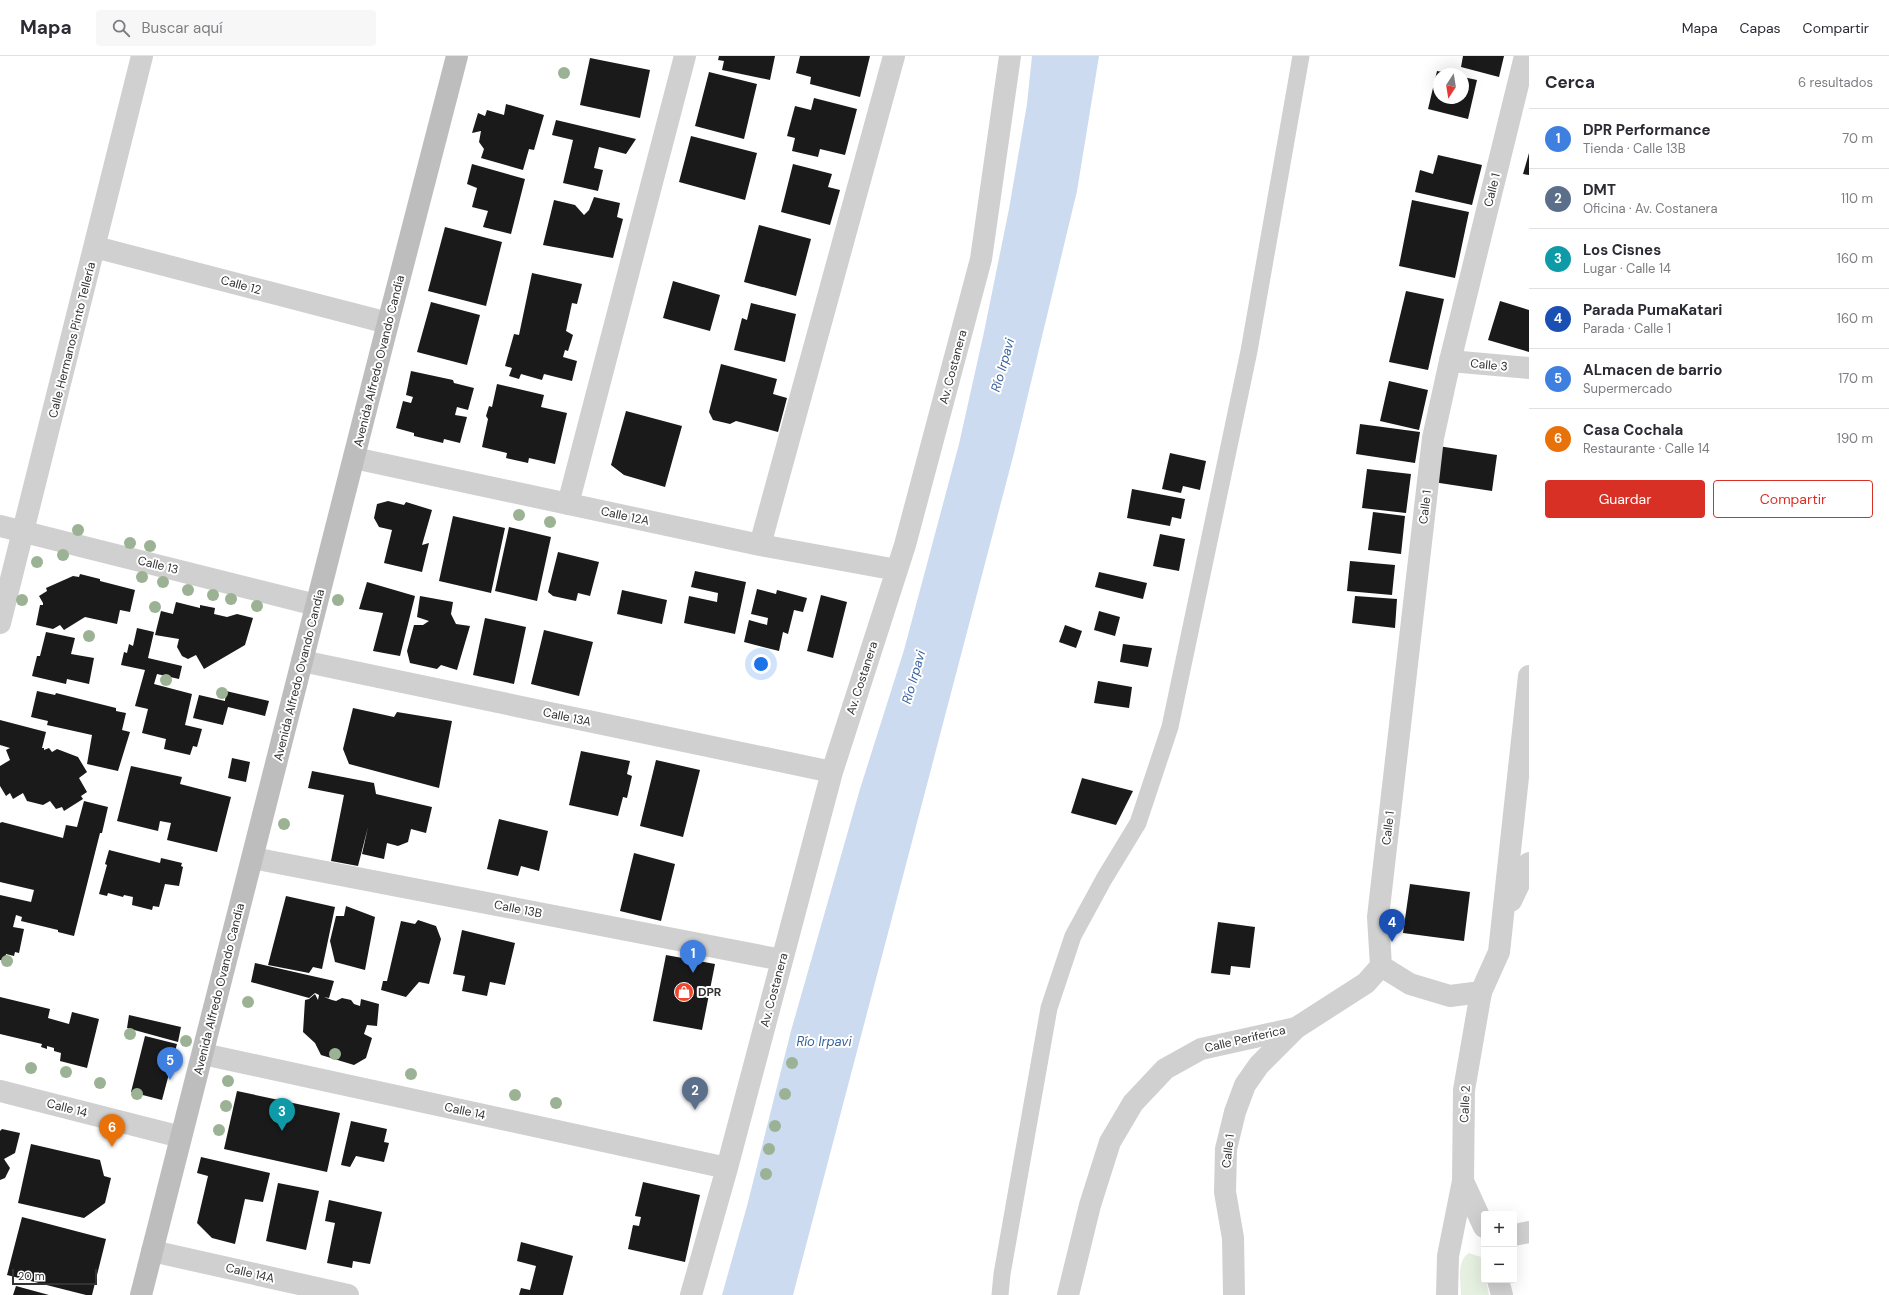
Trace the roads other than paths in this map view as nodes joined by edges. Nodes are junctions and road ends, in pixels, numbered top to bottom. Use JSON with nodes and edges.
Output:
{"nodes":[{"id":1,"x":142,"y":56,"type":"edge"},
{"id":2,"x":458,"y":56,"type":"edge"},
{"id":3,"x":685,"y":56,"type":"edge"},
{"id":4,"x":894,"y":56,"type":"edge"},
{"id":5,"x":1010,"y":56,"type":"edge"},
{"id":6,"x":1301,"y":56,"type":"edge"},
{"id":7,"x":1525,"y":56,"type":"edge"},
{"id":8,"x":95,"y":247,"type":"junction"},
{"id":9,"x":388,"y":323,"type":"junction"},
{"id":10,"x":1450,"y":361,"type":"junction"},
{"id":11,"x":1529,"y":368,"type":"edge"},
{"id":12,"x":354,"y":458,"type":"junction"},
{"id":13,"x":568,"y":504,"type":"junction"},
{"id":14,"x":0,"y":526,"type":"edge"},
{"id":15,"x":24,"y":532,"type":"junction"},
{"id":16,"x":760,"y":545,"type":"junction"},
{"id":17,"x":897,"y":570,"type":"junction"},
{"id":18,"x":316,"y":605,"type":"junction"},
{"id":19,"x":0,"y":623,"type":"edge"},
{"id":20,"x":302,"y":661,"type":"junction"},
{"id":21,"x":1529,"y":676,"type":"edge"},
{"id":22,"x":832,"y":772,"type":"junction"},
{"id":23,"x":253,"y":858,"type":"junction"},
{"id":24,"x":1529,"y":863,"type":"edge"},
{"id":25,"x":1504,"y":917,"type":"junction"},
{"id":26,"x":782,"y":960,"type":"junction"},
{"id":27,"x":1381,"y":966,"type":"junction"},
{"id":28,"x":1481,"y":992,"type":"junction"},
{"id":29,"x":1296,"y":1028,"type":"junction"},
{"id":30,"x":203,"y":1054,"type":"junction"},
{"id":31,"x":0,"y":1091,"type":"edge"},
{"id":32,"x":181,"y":1137,"type":"junction"},
{"id":33,"x":727,"y":1168,"type":"junction"},
{"id":34,"x":1463,"y":1181,"type":"junction"},
{"id":35,"x":1481,"y":1221,"type":"edge"},
{"id":36,"x":1529,"y":1232,"type":"edge"},
{"id":37,"x":1517,"y":1234,"type":"edge"},
{"id":38,"x":152,"y":1251,"type":"junction"},
{"id":39,"x":1499,"y":1283,"type":"edge"},
{"id":40,"x":141,"y":1295,"type":"edge"},
{"id":41,"x":348,"y":1295,"type":"edge"},
{"id":42,"x":690,"y":1295,"type":"edge"},
{"id":43,"x":1000,"y":1295,"type":"edge"},
{"id":44,"x":1068,"y":1295,"type":"edge"},
{"id":45,"x":1234,"y":1295,"type":"edge"},
{"id":46,"x":1447,"y":1295,"type":"edge"},
{"id":47,"x":1502,"y":1295,"type":"edge"}],
"edges":[{"from":1,"to":8,"type":"street","name":"Calle Hermanos Pinto Tellería"},
{"from":2,"to":9,"type":"main road","name":"Avenida Alfredo Ovando Candia"},
{"from":3,"to":13,"type":"street"},
{"from":4,"to":16,"type":"street"},
{"from":5,"to":17,"type":"street","name":"Av. Costanera"},
{"from":6,"to":43,"type":"lane"},
{"from":7,"to":10,"type":"street","name":"Calle 1"},
{"from":8,"to":9,"type":"street","name":"Calle 12"},
{"from":8,"to":15,"type":"street","name":"Calle Hermanos Pinto Tellería"},
{"from":9,"to":12,"type":"main road","name":"Avenida Alfredo Ovando Candia"},
{"from":10,"to":11,"type":"street","name":"Calle 3"},
{"from":10,"to":27,"type":"street","name":"Calle 1"},
{"from":12,"to":13,"type":"street","name":"Calle 12A"},
{"from":12,"to":18,"type":"main road","name":"Avenida Alfredo Ovando Candia"},
{"from":13,"to":16,"type":"street","name":"Calle 12A"},
{"from":14,"to":15,"type":"street","name":"Calle 13"},
{"from":15,"to":18,"type":"street","name":"Calle 13"},
{"from":15,"to":19,"type":"street","name":"Calle Hermanos Pinto Tellería"},
{"from":16,"to":17,"type":"street","name":"Calle 12A"},
{"from":17,"to":22,"type":"street","name":"Av. Costanera"},
{"from":18,"to":20,"type":"main road","name":"Avenida Alfredo Ovando Candia"},
{"from":20,"to":22,"type":"street","name":"Calle 13A"},
{"from":20,"to":23,"type":"main road","name":"Avenida Alfredo Ovando Candia"},
{"from":21,"to":25,"type":"street","name":"Calle 2"},
{"from":22,"to":26,"type":"street","name":"Av. Costanera"},
{"from":23,"to":26,"type":"street","name":"Calle 13B"},
{"from":23,"to":30,"type":"main road","name":"Avenida Alfredo Ovando Candia"},
{"from":24,"to":25,"type":"street","name":"Calle 2"},
{"from":25,"to":28,"type":"street","name":"Calle 2"},
{"from":26,"to":33,"type":"street","name":"Av. Costanera"},
{"from":27,"to":28,"type":"street"},
{"from":27,"to":29,"type":"street","name":"Calle Periferica"},
{"from":28,"to":34,"type":"street","name":"Calle 2"},
{"from":29,"to":44,"type":"street","name":"Calle Periferica"},
{"from":29,"to":45,"type":"street","name":"Calle 1"},
{"from":30,"to":32,"type":"main road","name":"Avenida Alfredo Ovando Candia"},
{"from":30,"to":33,"type":"street","name":"Calle 14"},
{"from":31,"to":32,"type":"street","name":"Calle 14"},
{"from":32,"to":38,"type":"main road","name":"Avenida Alfredo Ovando Candia"},
{"from":33,"to":42,"type":"street","name":"Av. Costanera"},
{"from":34,"to":35,"type":"street"},
{"from":34,"to":46,"type":"street","name":"Calle 2"},
{"from":36,"to":37,"type":"street"},
{"from":38,"to":40,"type":"main road","name":"Avenida Alfredo Ovando Candia"},
{"from":38,"to":41,"type":"street","name":"Calle 14A"},
{"from":39,"to":47,"type":"street"}]}
